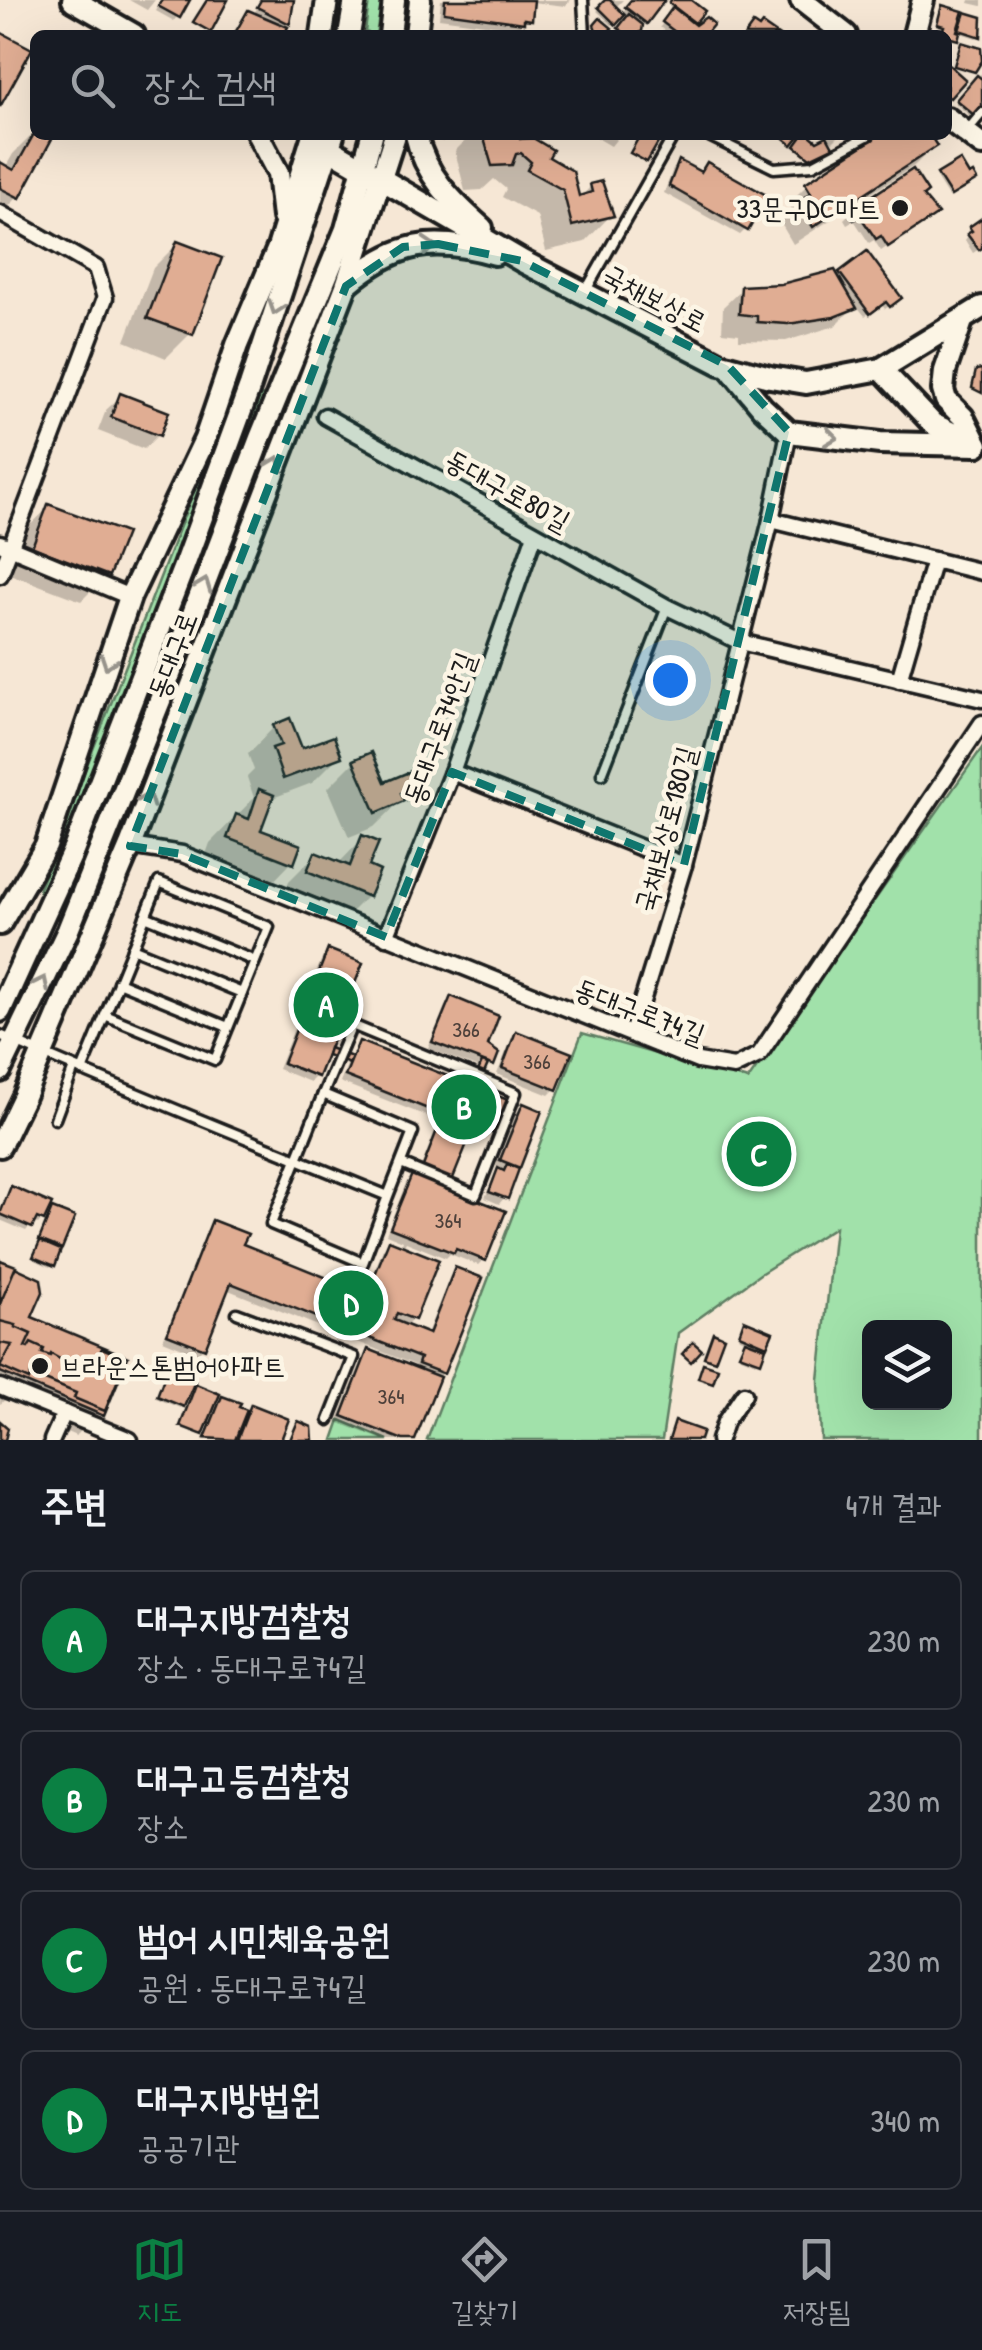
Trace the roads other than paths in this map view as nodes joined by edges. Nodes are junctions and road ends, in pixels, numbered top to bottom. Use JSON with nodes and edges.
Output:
{"nodes":[{"id":1,"x":73,"y":0,"type":"edge"},
{"id":2,"x":327,"y":0,"type":"edge"},
{"id":3,"x":355,"y":0,"type":"edge"},
{"id":4,"x":394,"y":0,"type":"edge"},
{"id":5,"x":420,"y":0,"type":"edge"},
{"id":6,"x":583,"y":0,"type":"edge"},
{"id":7,"x":802,"y":0,"type":"edge"},
{"id":8,"x":923,"y":0,"type":"edge"},
{"id":9,"x":125,"y":30,"type":"edge"},
{"id":10,"x":323,"y":30,"type":"edge"},
{"id":11,"x":350,"y":30,"type":"edge"},
{"id":12,"x":391,"y":30,"type":"edge"},
{"id":13,"x":417,"y":30,"type":"edge"},
{"id":14,"x":585,"y":30,"type":"edge"},
{"id":15,"x":840,"y":30,"type":"edge"},
{"id":16,"x":915,"y":30,"type":"edge"},
{"id":17,"x":982,"y":112,"type":"edge"},
{"id":18,"x":952,"y":122,"type":"edge"},
{"id":19,"x":974,"y":138,"type":"edge"},
{"id":20,"x":261,"y":140,"type":"edge"},
{"id":21,"x":319,"y":140,"type":"edge"},
{"id":22,"x":323,"y":140,"type":"edge"},
{"id":23,"x":372,"y":140,"type":"edge"},
{"id":24,"x":391,"y":140,"type":"edge"},
{"id":25,"x":417,"y":140,"type":"edge"},
{"id":26,"x":671,"y":140,"type":"edge"},
{"id":27,"x":717,"y":140,"type":"edge"},
{"id":28,"x":860,"y":140,"type":"edge"},
{"id":29,"x":373,"y":174,"type":"junction"},
{"id":30,"x":0,"y":213,"type":"edge"},
{"id":31,"x":288,"y":246,"type":"junction"},
{"id":32,"x":522,"y":261,"type":"junction"},
{"id":33,"x":337,"y":279,"type":"junction"},
{"id":34,"x":585,"y":292,"type":"junction"},
{"id":35,"x":982,"y":306,"type":"edge"},
{"id":36,"x":962,"y":321,"type":"junction"},
{"id":37,"x":728,"y":366,"type":"junction"},
{"id":38,"x":881,"y":370,"type":"junction"},
{"id":39,"x":326,"y":416,"type":"dead end"},
{"id":40,"x":790,"y":432,"type":"junction"},
{"id":41,"x":979,"y":446,"type":"edge"},
{"id":42,"x":771,"y":520,"type":"junction"},
{"id":43,"x":535,"y":534,"type":"junction"},
{"id":44,"x":5,"y":545,"type":"edge"},
{"id":45,"x":934,"y":560,"type":"junction"},
{"id":46,"x":982,"y":572,"type":"edge"},
{"id":47,"x":0,"y":575,"type":"edge"},
{"id":48,"x":130,"y":597,"type":"junction"},
{"id":49,"x":667,"y":607,"type":"junction"},
{"id":50,"x":740,"y":642,"type":"junction"},
{"id":51,"x":898,"y":680,"type":"junction"},
{"id":52,"x":982,"y":699,"type":"edge"},
{"id":53,"x":982,"y":723,"type":"edge"},
{"id":54,"x":452,"y":772,"type":"junction"},
{"id":55,"x":602,"y":774,"type":"dead end"},
{"id":56,"x":130,"y":846,"type":"junction"},
{"id":57,"x":684,"y":865,"type":"junction"},
{"id":58,"x":146,"y":916,"type":"junction"},
{"id":59,"x":0,"y":924,"type":"edge"},
{"id":60,"x":386,"y":937,"type":"junction"},
{"id":61,"x":132,"y":948,"type":"junction"},
{"id":62,"x":256,"y":961,"type":"junction"},
{"id":63,"x":118,"y":982,"type":"junction"},
{"id":64,"x":242,"y":993,"type":"junction"},
{"id":65,"x":0,"y":1011,"type":"edge"},
{"id":66,"x":105,"y":1014,"type":"junction"},
{"id":67,"x":228,"y":1027,"type":"junction"},
{"id":68,"x":632,"y":1034,"type":"junction"},
{"id":69,"x":7,"y":1038,"type":"edge"},
{"id":70,"x":42,"y":1054,"type":"junction"},
{"id":71,"x":78,"y":1069,"type":"junction"},
{"id":72,"x":0,"y":1071,"type":"edge"},
{"id":73,"x":323,"y":1094,"type":"junction"},
{"id":74,"x":54,"y":1119,"type":"dead end"},
{"id":75,"x":0,"y":1146,"type":"edge"},
{"id":76,"x":297,"y":1159,"type":"junction"},
{"id":77,"x":401,"y":1164,"type":"junction"},
{"id":78,"x":388,"y":1196,"type":"junction"},
{"id":79,"x":238,"y":1313,"type":"dead end"},
{"id":80,"x":0,"y":1387,"type":"edge"},
{"id":81,"x":744,"y":1394,"type":"dead end"},
{"id":82,"x":64,"y":1413,"type":"junction"},
{"id":83,"x":329,"y":1420,"type":"dead end"},
{"id":84,"x":52,"y":1440,"type":"edge"},
{"id":85,"x":130,"y":1440,"type":"edge"},
{"id":86,"x":718,"y":1440,"type":"edge"}],
"edges":[{"from":1,"to":9,"type":"main road"},
{"from":2,"to":10,"type":"main road"},
{"from":3,"to":11,"type":"main road"},
{"from":4,"to":12,"type":"main road"},
{"from":5,"to":13,"type":"main road"},
{"from":6,"to":14,"type":"lane"},
{"from":7,"to":15,"type":"main road"},
{"from":8,"to":16,"type":"main road"},
{"from":17,"to":19,"type":"lane"},
{"from":18,"to":19,"type":"main road"},
{"from":20,"to":31,"type":"main road"},
{"from":21,"to":31,"type":"main road","name":"동대구로"},
{"from":22,"to":29,"type":"main road","name":"국채보상로"},
{"from":23,"to":29,"type":"main road","name":"동대구로"},
{"from":24,"to":29,"type":"main road"},
{"from":25,"to":32,"type":"main road"},
{"from":26,"to":34,"type":"lane"},
{"from":27,"to":28,"type":"lane"},
{"from":29,"to":32,"type":"main road","name":"국채보상로"},
{"from":29,"to":33,"type":"main road","name":"동대구로"},
{"from":30,"to":44,"type":"street"},
{"from":31,"to":33,"type":"main road"},
{"from":31,"to":48,"type":"main road","name":"동대구로"},
{"from":31,"to":65,"type":"main road","name":"동대구로","one_way":true},
{"from":33,"to":32,"type":"main road","one_way":true},
{"from":32,"to":34,"type":"main road","name":"국채보상로"},
{"from":56,"to":33,"type":"main road","name":"동대구로","one_way":true},
{"from":69,"to":33,"type":"main road","name":"동대구로","one_way":true},
{"from":34,"to":37,"type":"main road","name":"국채보상로"},
{"from":35,"to":36,"type":"main road"},
{"from":36,"to":38,"type":"main road"},
{"from":36,"to":41,"type":"main road"},
{"from":37,"to":38,"type":"main road","name":"국채보상로"},
{"from":37,"to":40,"type":"main road"},
{"from":38,"to":41,"type":"main road"},
{"from":39,"to":43,"type":"street","name":"동대구로80길"},
{"from":40,"to":41,"type":"main road","one_way":true},
{"from":40,"to":42,"type":"street","name":"국채보상로180길"},
{"from":42,"to":45,"type":"street"},
{"from":42,"to":50,"type":"street","name":"국채보상로180길"},
{"from":43,"to":49,"type":"street","name":"동대구로80길"},
{"from":43,"to":54,"type":"street","name":"동대구로74안길"},
{"from":44,"to":47,"type":"street"},
{"from":44,"to":48,"type":"street"},
{"from":45,"to":46,"type":"street"},
{"from":45,"to":51,"type":"street"},
{"from":48,"to":59,"type":"main road","name":"동대구로","one_way":true},
{"from":49,"to":50,"type":"street","name":"동대구로80길"},
{"from":49,"to":55,"type":"lane"},
{"from":50,"to":51,"type":"street","name":"동대구로80길"},
{"from":50,"to":57,"type":"street","name":"국채보상로180길"},
{"from":51,"to":52,"type":"street","name":"동대구로80길"},
{"from":53,"to":68,"type":"street","name":"동대구로74길"},
{"from":54,"to":57,"type":"street"},
{"from":54,"to":60,"type":"street","name":"동대구로74안길"},
{"from":56,"to":60,"type":"street","name":"동대구로74길"},
{"from":56,"to":70,"type":"main road","name":"동대구로"},
{"from":57,"to":68,"type":"street","name":"국채보상로180길"},
{"from":58,"to":61,"type":"lane"},
{"from":58,"to":62,"type":"lane"},
{"from":58,"to":62,"type":"lane"},
{"from":60,"to":68,"type":"street","name":"동대구로74길"},
{"from":61,"to":63,"type":"lane"},
{"from":61,"to":64,"type":"lane"},
{"from":62,"to":64,"type":"lane"},
{"from":63,"to":66,"type":"lane"},
{"from":63,"to":67,"type":"lane"},
{"from":64,"to":67,"type":"lane"},
{"from":66,"to":67,"type":"lane"},
{"from":66,"to":71,"type":"lane"},
{"from":69,"to":70,"type":"lane"},
{"from":69,"to":72,"type":"main road","name":"동대구로"},
{"from":70,"to":71,"type":"lane"},
{"from":70,"to":75,"type":"main road","name":"동대구로"},
{"from":71,"to":74,"type":"lane"},
{"from":71,"to":76,"type":"lane"},
{"from":73,"to":76,"type":"lane"},
{"from":73,"to":77,"type":"lane"},
{"from":73,"to":77,"type":"lane"},
{"from":76,"to":78,"type":"lane"},
{"from":76,"to":78,"type":"lane"},
{"from":77,"to":78,"type":"lane"},
{"from":79,"to":83,"type":"lane"},
{"from":80,"to":82,"type":"street"},
{"from":81,"to":86,"type":"street"},
{"from":82,"to":84,"type":"street"},
{"from":82,"to":85,"type":"street"}]}
